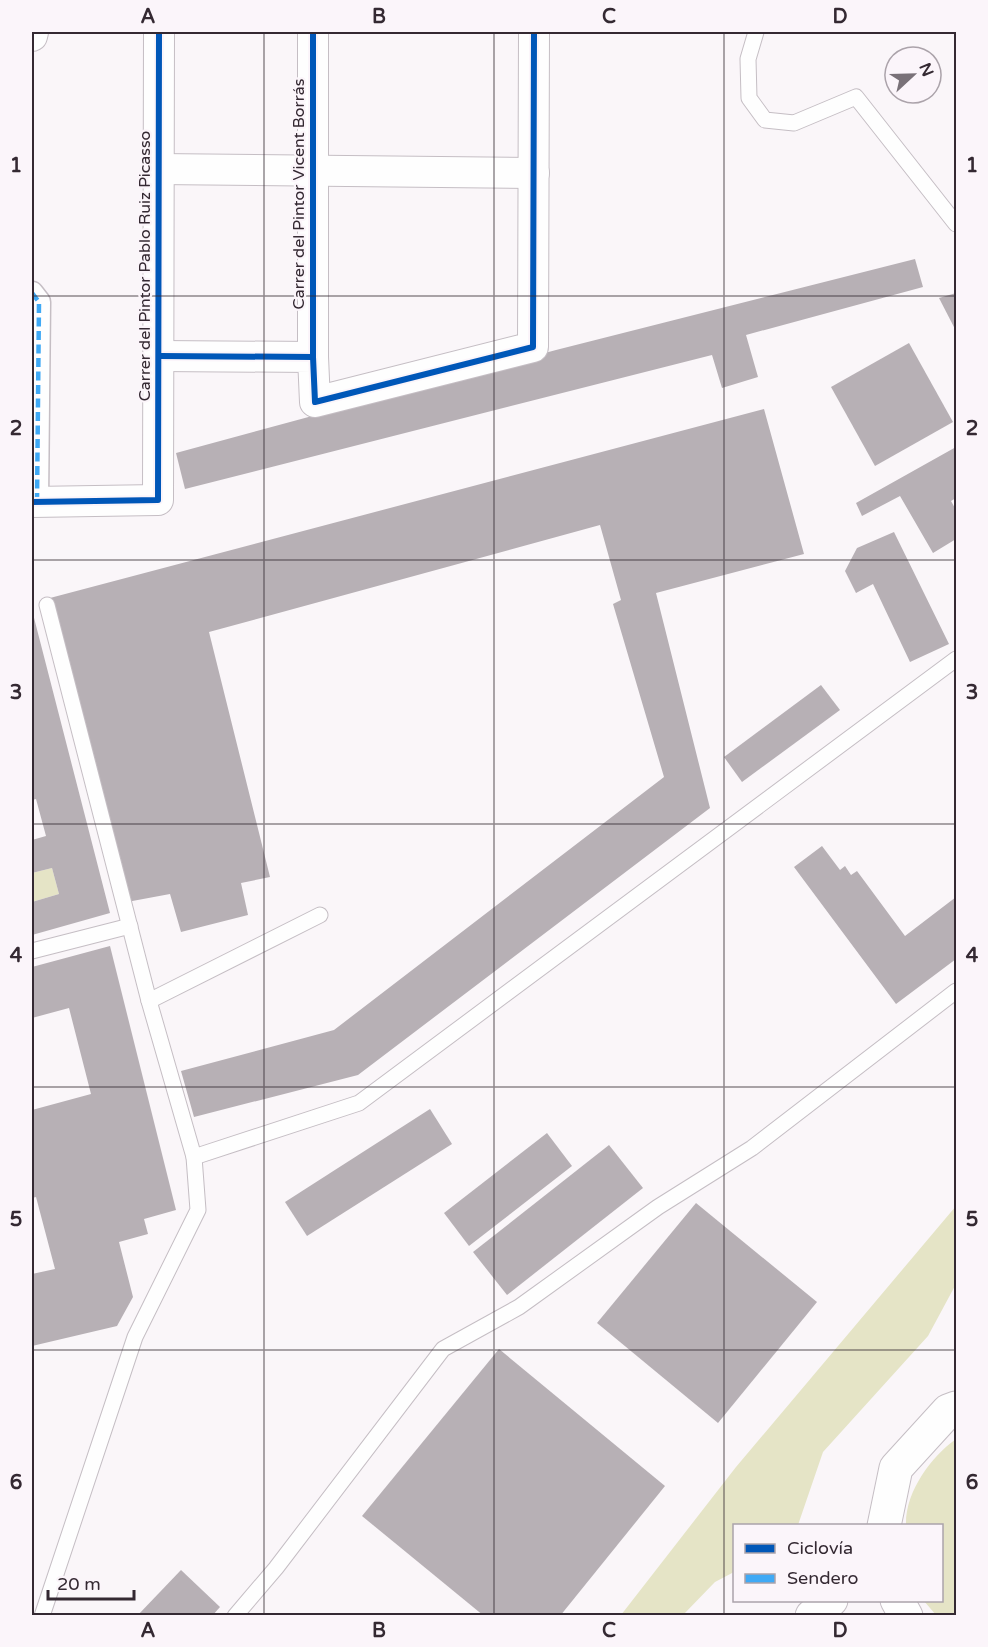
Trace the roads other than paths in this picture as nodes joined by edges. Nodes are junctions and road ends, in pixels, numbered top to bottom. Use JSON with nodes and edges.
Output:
{"nodes":[{"id":1,"x":33,"y":32,"type":"edge"},
{"id":2,"x":159,"y":32,"type":"edge"},
{"id":3,"x":313,"y":32,"type":"edge"},
{"id":4,"x":534,"y":32,"type":"edge"},
{"id":5,"x":756,"y":32,"type":"edge"},
{"id":6,"x":32,"y":36,"type":"edge"},
{"id":7,"x":158,"y":169,"type":"junction"},
{"id":8,"x":313,"y":171,"type":"junction"},
{"id":9,"x":534,"y":173,"type":"junction"},
{"id":10,"x":957,"y":224,"type":"edge"},
{"id":11,"x":32,"y":293,"type":"edge"},
{"id":12,"x":160,"y":356,"type":"junction"},
{"id":13,"x":313,"y":357,"type":"junction"},
{"id":14,"x":34,"y":502,"type":"edge"},
{"id":15,"x":47,"y":605,"type":"dead end"},
{"id":16,"x":957,"y":659,"type":"edge"},
{"id":17,"x":320,"y":915,"type":"dead end"},
{"id":18,"x":130,"y":926,"type":"junction"},
{"id":19,"x":32,"y":951,"type":"edge"},
{"id":20,"x":957,"y":991,"type":"edge"},
{"id":21,"x":149,"y":1001,"type":"junction"},
{"id":22,"x":194,"y":1157,"type":"junction"},
{"id":23,"x":954,"y":1406,"type":"edge"},
{"id":24,"x":884,"y":1524,"type":"edge"},
{"id":25,"x":829,"y":1602,"type":"edge"},
{"id":26,"x":898,"y":1602,"type":"edge"},
{"id":27,"x":42,"y":1616,"type":"edge"},
{"id":28,"x":235,"y":1616,"type":"edge"},
{"id":29,"x":812,"y":1616,"type":"edge"},
{"id":30,"x":906,"y":1616,"type":"edge"}],
"edges":[{"from":1,"to":6,"type":"street"},
{"from":2,"to":7,"type":"street","name":"Carrer del Pintor Pablo Ruiz Picasso"},
{"from":3,"to":8,"type":"street","name":"Carrer del Pintor Vicent Borrás"},
{"from":4,"to":9,"type":"street"},
{"from":5,"to":10,"type":"lane"},
{"from":7,"to":8,"type":"street"},
{"from":7,"to":12,"type":"street","name":"Carrer del Pintor Pablo Ruiz Picasso"},
{"from":8,"to":9,"type":"street"},
{"from":8,"to":13,"type":"street","name":"Carrer del Pintor Vicent Borrás"},
{"from":9,"to":13,"type":"street","name":"Carrer del Pintor Vicent Borrás"},
{"from":11,"to":14,"type":"street"},
{"from":12,"to":13,"type":"street"},
{"from":12,"to":14,"type":"street","name":"Carrer del Pintor Pablo Ruiz Picasso"},
{"from":15,"to":18,"type":"lane"},
{"from":16,"to":22,"type":"lane"},
{"from":17,"to":21,"type":"lane"},
{"from":18,"to":19,"type":"lane"},
{"from":18,"to":21,"type":"lane"},
{"from":20,"to":28,"type":"lane"},
{"from":21,"to":22,"type":"lane"},
{"from":22,"to":27,"type":"lane"},
{"from":23,"to":24,"type":"main road"},
{"from":25,"to":29,"type":"main road"},
{"from":26,"to":30,"type":"main road"}]}
